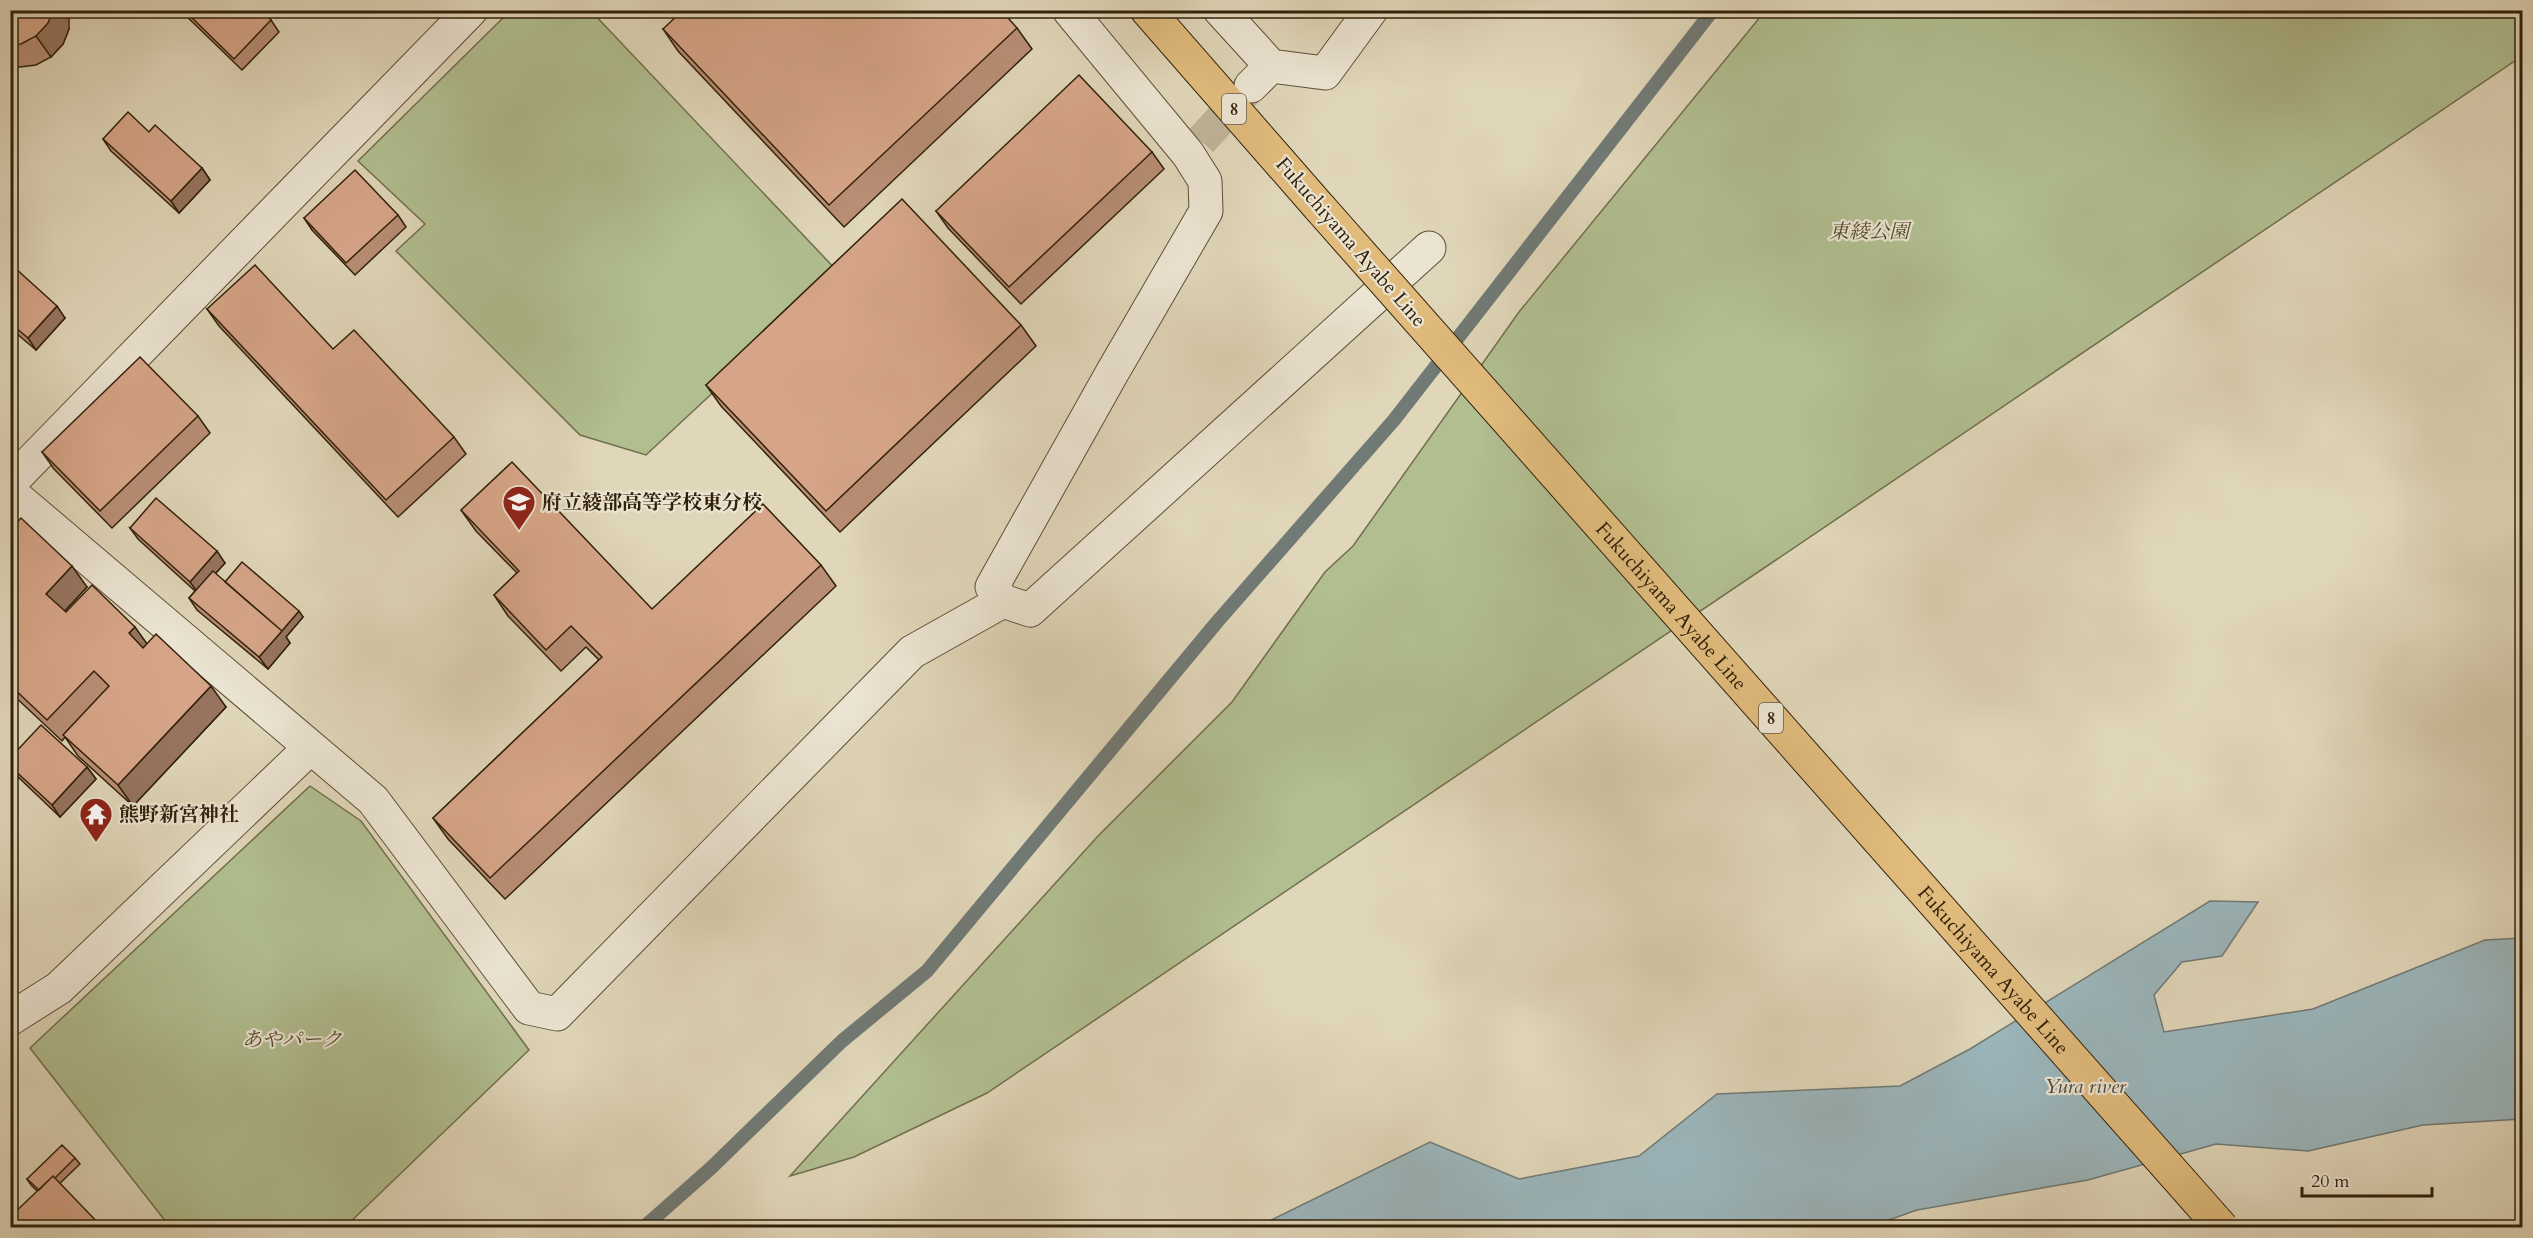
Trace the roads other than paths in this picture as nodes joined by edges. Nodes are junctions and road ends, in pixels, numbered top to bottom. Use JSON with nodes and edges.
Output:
{"nodes":[{"id":1,"x":471,"y":10,"type":"edge"},
{"id":2,"x":1069,"y":10,"type":"edge"},
{"id":3,"x":1147,"y":10,"type":"edge"},
{"id":4,"x":1220,"y":10,"type":"edge"},
{"id":5,"x":1371,"y":10,"type":"edge"},
{"id":6,"x":1429,"y":248,"type":"dead end"},
{"id":7,"x":10,"y":483,"type":"edge"},
{"id":8,"x":10,"y":492,"type":"edge"},
{"id":9,"x":1003,"y":601,"type":"junction"},
{"id":10,"x":310,"y":748,"type":"junction"},
{"id":11,"x":10,"y":1019,"type":"edge"},
{"id":12,"x":2222,"y":1227,"type":"edge"}],
"edges":[{"from":1,"to":7,"type":"street"},
{"from":2,"to":9,"type":"street"},
{"from":3,"to":12,"type":"main road","name":"Fukuchiyama Ayabe Line","number":"8","bridge":true},
{"from":4,"to":5,"type":"street"},
{"from":6,"to":9,"type":"street"},
{"from":8,"to":10,"type":"street"},
{"from":9,"to":10,"type":"street"},
{"from":10,"to":11,"type":"street"}]}
